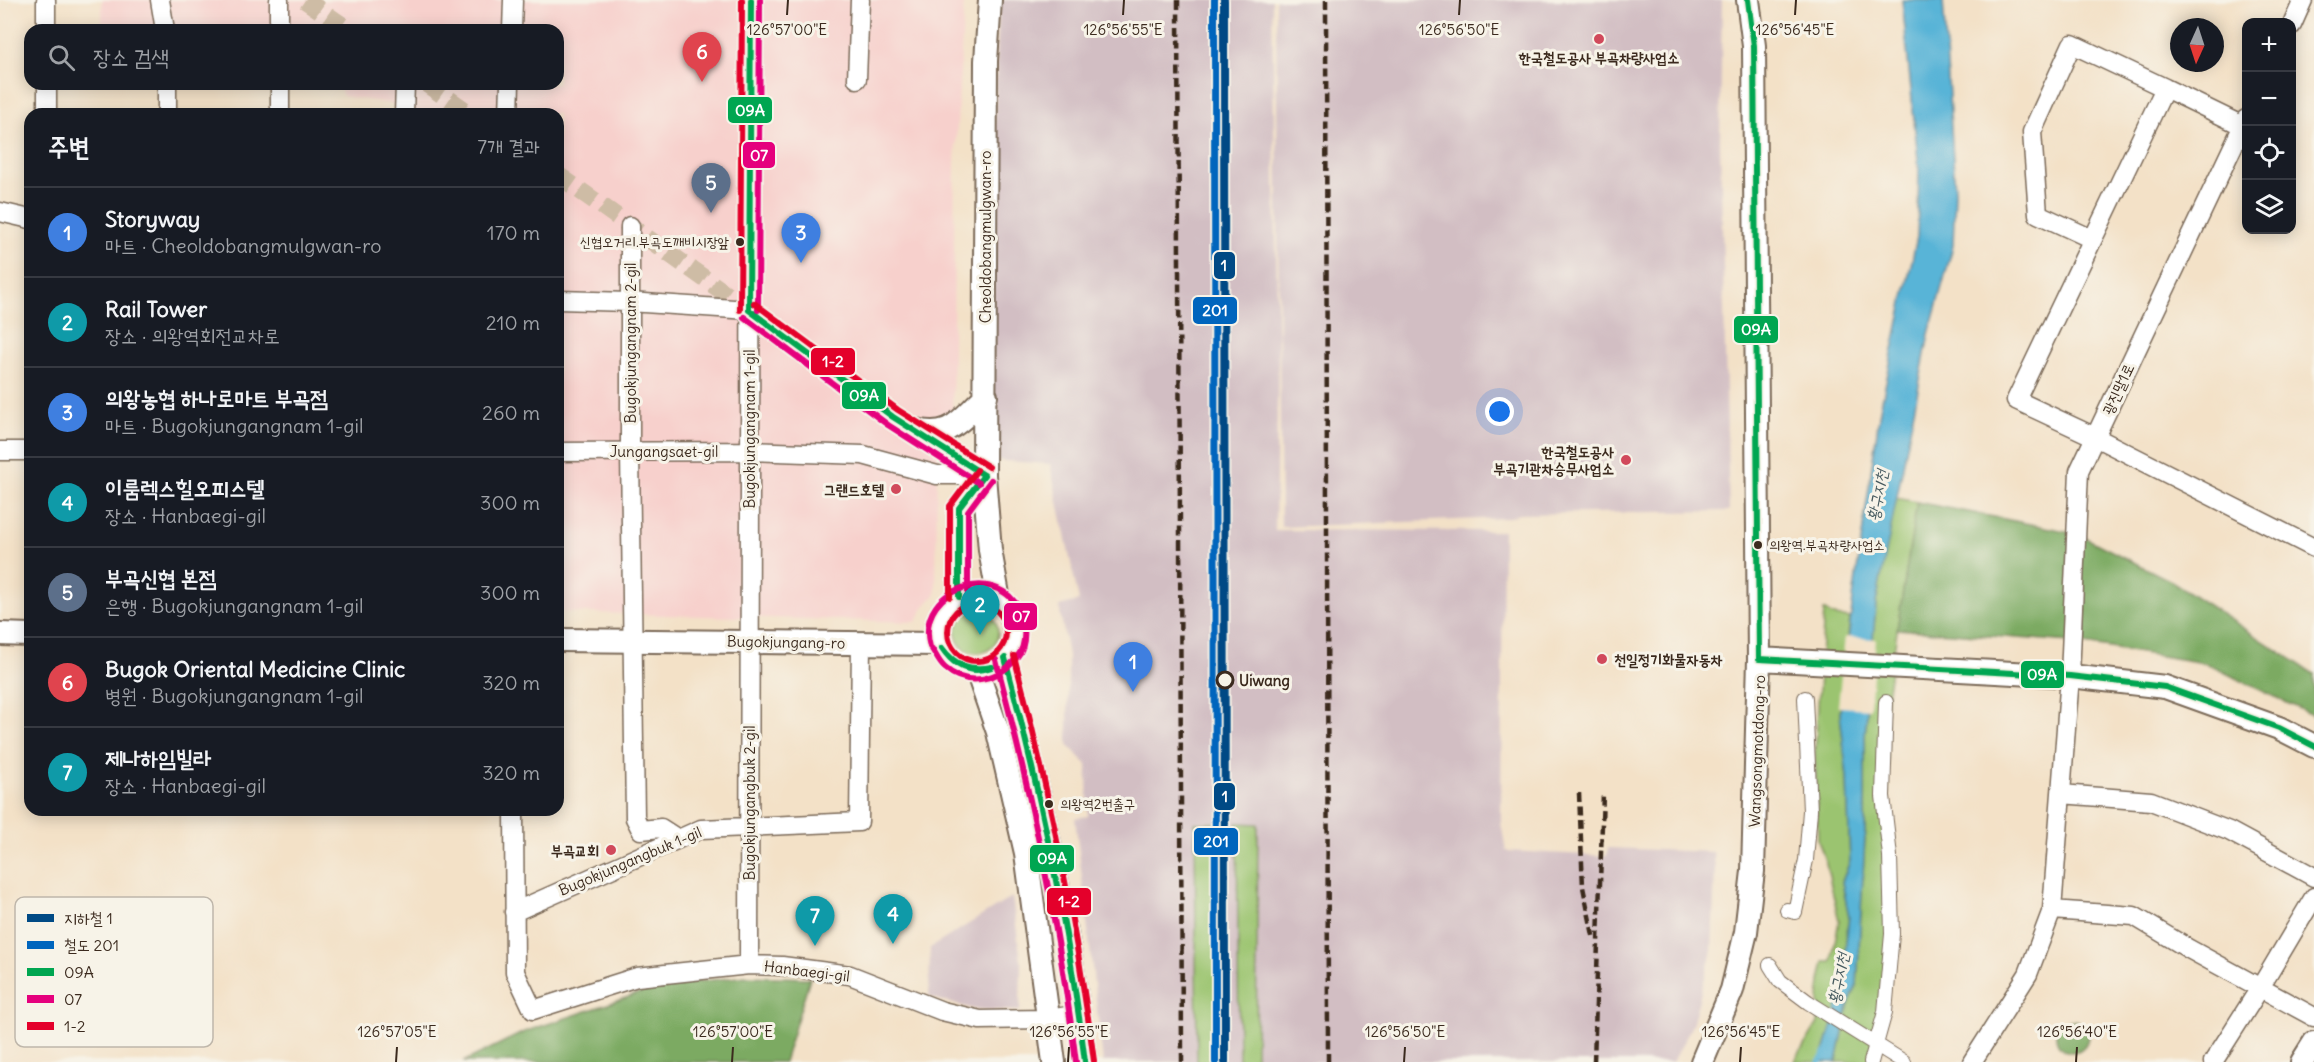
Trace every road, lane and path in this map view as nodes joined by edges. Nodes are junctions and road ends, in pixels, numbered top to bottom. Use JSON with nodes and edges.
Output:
{"nodes":[{"id":1,"x":46,"y":0,"type":"edge"},
{"id":2,"x":160,"y":0,"type":"edge"},
{"id":3,"x":279,"y":0,"type":"edge"},
{"id":4,"x":513,"y":0,"type":"edge"},
{"id":5,"x":751,"y":0,"type":"edge"},
{"id":6,"x":860,"y":0,"type":"edge"},
{"id":7,"x":990,"y":0,"type":"edge"},
{"id":8,"x":1748,"y":0,"type":"edge"},
{"id":9,"x":2303,"y":0,"type":"edge"},
{"id":10,"x":2295,"y":18,"type":"edge"},
{"id":11,"x":46,"y":24,"type":"edge"},
{"id":12,"x":164,"y":24,"type":"edge"},
{"id":13,"x":279,"y":24,"type":"edge"},
{"id":14,"x":512,"y":24,"type":"edge"},
{"id":15,"x":858,"y":79,"type":"dead end"},
{"id":16,"x":2164,"y":88,"type":"junction"},
{"id":17,"x":47,"y":90,"type":"edge"},
{"id":18,"x":167,"y":90,"type":"edge"},
{"id":19,"x":280,"y":90,"type":"edge"},
{"id":20,"x":405,"y":90,"type":"edge"},
{"id":21,"x":510,"y":90,"type":"edge"},
{"id":22,"x":47,"y":108,"type":"edge"},
{"id":23,"x":167,"y":108,"type":"edge"},
{"id":24,"x":280,"y":108,"type":"edge"},
{"id":25,"x":404,"y":108,"type":"edge"},
{"id":26,"x":509,"y":108,"type":"edge"},
{"id":27,"x":2242,"y":121,"type":"edge"},
{"id":28,"x":2243,"y":126,"type":"edge"},
{"id":29,"x":0,"y":212,"type":"edge"},
{"id":30,"x":24,"y":218,"type":"edge"},
{"id":31,"x":630,"y":226,"type":"dead end"},
{"id":32,"x":2092,"y":239,"type":"junction"},
{"id":33,"x":564,"y":300,"type":"edge"},
{"id":34,"x":629,"y":302,"type":"junction"},
{"id":35,"x":749,"y":310,"type":"junction"},
{"id":36,"x":986,"y":396,"type":"junction"},
{"id":37,"x":912,"y":429,"type":"junction"},
{"id":38,"x":2095,"y":437,"type":"junction"},
{"id":39,"x":0,"y":451,"type":"edge"},
{"id":40,"x":24,"y":451,"type":"edge"},
{"id":41,"x":749,"y":451,"type":"junction"},
{"id":42,"x":564,"y":452,"type":"edge"},
{"id":43,"x":630,"y":452,"type":"junction"},
{"id":44,"x":984,"y":475,"type":"junction"},
{"id":45,"x":2314,"y":548,"type":"edge"},
{"id":46,"x":959,"y":597,"type":"junction"},
{"id":47,"x":999,"y":600,"type":"junction"},
{"id":48,"x":0,"y":634,"type":"edge"},
{"id":49,"x":24,"y":635,"type":"edge"},
{"id":50,"x":564,"y":640,"type":"edge"},
{"id":51,"x":633,"y":641,"type":"junction"},
{"id":52,"x":750,"y":642,"type":"junction"},
{"id":53,"x":861,"y":643,"type":"junction"},
{"id":54,"x":939,"y":644,"type":"junction"},
{"id":55,"x":1005,"y":658,"type":"junction"},
{"id":56,"x":1759,"y":659,"type":"junction"},
{"id":57,"x":978,"y":671,"type":"junction"},
{"id":58,"x":2070,"y":676,"type":"junction"},
{"id":59,"x":1805,"y":698,"type":"dead end"},
{"id":60,"x":1886,"y":702,"type":"dead end"},
{"id":61,"x":2314,"y":746,"type":"edge"},
{"id":62,"x":2061,"y":794,"type":"junction"},
{"id":63,"x":514,"y":816,"type":"edge"},
{"id":64,"x":749,"y":826,"type":"junction"},
{"id":65,"x":678,"y":839,"type":"junction"},
{"id":66,"x":2314,"y":877,"type":"edge"},
{"id":67,"x":2314,"y":897,"type":"edge"},
{"id":68,"x":1788,"y":910,"type":"dead end"},
{"id":69,"x":2052,"y":910,"type":"junction"},
{"id":70,"x":514,"y":912,"type":"junction"},
{"id":71,"x":749,"y":965,"type":"junction"},
{"id":72,"x":1770,"y":965,"type":"dead end"},
{"id":73,"x":2260,"y":988,"type":"junction"},
{"id":74,"x":1080,"y":1014,"type":"junction"},
{"id":75,"x":2314,"y":1017,"type":"edge"},
{"id":76,"x":1049,"y":1019,"type":"junction"},
{"id":77,"x":2314,"y":1043,"type":"edge"},
{"id":78,"x":1873,"y":1044,"type":"junction"},
{"id":79,"x":1054,"y":1062,"type":"edge"},
{"id":80,"x":1085,"y":1062,"type":"edge"},
{"id":81,"x":1702,"y":1062,"type":"edge"},
{"id":82,"x":1871,"y":1062,"type":"edge"},
{"id":83,"x":1904,"y":1062,"type":"edge"},
{"id":84,"x":1972,"y":1062,"type":"edge"},
{"id":85,"x":2212,"y":1062,"type":"edge"},
{"id":86,"x":2302,"y":1062,"type":"edge"}],
"edges":[{"from":1,"to":11,"type":"street"},
{"from":2,"to":12,"type":"street"},
{"from":3,"to":13,"type":"street"},
{"from":4,"to":14,"type":"street"},
{"from":5,"to":35,"type":"street","name":"Bugokjungangnam 1-gil"},
{"from":6,"to":15,"type":"street"},
{"from":7,"to":36,"type":"street","name":"Cheoldobangmulgwan-ro"},
{"from":8,"to":56,"type":"street","name":"Wangsongmotdong-ro"},
{"from":9,"to":10,"type":"street"},
{"from":16,"to":27,"type":"street"},
{"from":16,"to":32,"type":"street"},
{"from":16,"to":32,"type":"street"},
{"from":17,"to":22,"type":"street"},
{"from":18,"to":23,"type":"street"},
{"from":19,"to":24,"type":"street"},
{"from":20,"to":25,"type":"street"},
{"from":21,"to":26,"type":"street"},
{"from":28,"to":38,"type":"street","name":"광진말1로"},
{"from":29,"to":30,"type":"street"},
{"from":31,"to":34,"type":"street","name":"Bugokjungangnam 2-gil"},
{"from":32,"to":38,"type":"street"},
{"from":33,"to":34,"type":"street"},
{"from":34,"to":35,"type":"street"},
{"from":34,"to":43,"type":"street","name":"Bugokjungangnam 2-gil"},
{"from":35,"to":37,"type":"street"},
{"from":35,"to":41,"type":"street","name":"Bugokjungangnam 1-gil"},
{"from":36,"to":37,"type":"street"},
{"from":36,"to":44,"type":"street","name":"Cheoldobangmulgwan-ro"},
{"from":37,"to":44,"type":"street"},
{"from":38,"to":45,"type":"street"},
{"from":38,"to":58,"type":"street","name":"광진말1로"},
{"from":39,"to":40,"type":"street"},
{"from":41,"to":43,"type":"street","name":"Jungangsaet-gil"},
{"from":41,"to":44,"type":"street","name":"Jungangsaet-gil"},
{"from":41,"to":52,"type":"street","name":"Bugokjungangnam 1-gil"},
{"from":42,"to":43,"type":"street","name":"Jungangsaet-gil"},
{"from":43,"to":51,"type":"street","name":"Bugokjungangnam 2-gil"},
{"from":44,"to":46,"type":"street"},
{"from":44,"to":47,"type":"street","name":"Cheoldobangmulgwan-ro"},
{"from":46,"to":47,"type":"street"},
{"from":46,"to":54,"type":"street"},
{"from":47,"to":55,"type":"street"},
{"from":48,"to":49,"type":"street"},
{"from":50,"to":51,"type":"street","name":"Bugokjungang-ro"},
{"from":51,"to":52,"type":"street","name":"Bugokjungang-ro"},
{"from":51,"to":65,"type":"street"},
{"from":52,"to":53,"type":"street","name":"Bugokjungang-ro"},
{"from":52,"to":64,"type":"street","name":"Bugokjungangbuk 2-gil"},
{"from":53,"to":54,"type":"street","name":"Bugokjungang-ro"},
{"from":53,"to":64,"type":"street","name":"Bugokjungangbuk 1-gil"},
{"from":54,"to":57,"type":"street"},
{"from":55,"to":57,"type":"street"},
{"from":55,"to":74,"type":"street"},
{"from":56,"to":58,"type":"street"},
{"from":56,"to":81,"type":"street","name":"Wangsongmotdong-ro"},
{"from":57,"to":76,"type":"street"},
{"from":58,"to":61,"type":"street"},
{"from":58,"to":62,"type":"street","name":"광진말1로"},
{"from":59,"to":68,"type":"street"},
{"from":60,"to":78,"type":"street"},
{"from":62,"to":66,"type":"street"},
{"from":62,"to":69,"type":"street","name":"광진말1로"},
{"from":63,"to":70,"type":"street"},
{"from":64,"to":65,"type":"street","name":"Bugokjungangbuk 1-gil"},
{"from":64,"to":71,"type":"street","name":"Bugokjungangbuk 2-gil"},
{"from":65,"to":70,"type":"street","name":"Bugokjungangbuk 1-gil"},
{"from":67,"to":73,"type":"street"},
{"from":69,"to":73,"type":"street"},
{"from":69,"to":84,"type":"street","name":"광진말1로"},
{"from":70,"to":71,"type":"street","name":"Hanbaegi-gil"},
{"from":71,"to":76,"type":"street","name":"Hanbaegi-gil"},
{"from":72,"to":78,"type":"street"},
{"from":73,"to":75,"type":"street"},
{"from":73,"to":85,"type":"street"},
{"from":74,"to":76,"type":"street","name":"Hanbaegi-gil"},
{"from":74,"to":80,"type":"street"},
{"from":76,"to":79,"type":"street"},
{"from":77,"to":86,"type":"street"},
{"from":78,"to":82,"type":"street"},
{"from":78,"to":83,"type":"street"}]}
